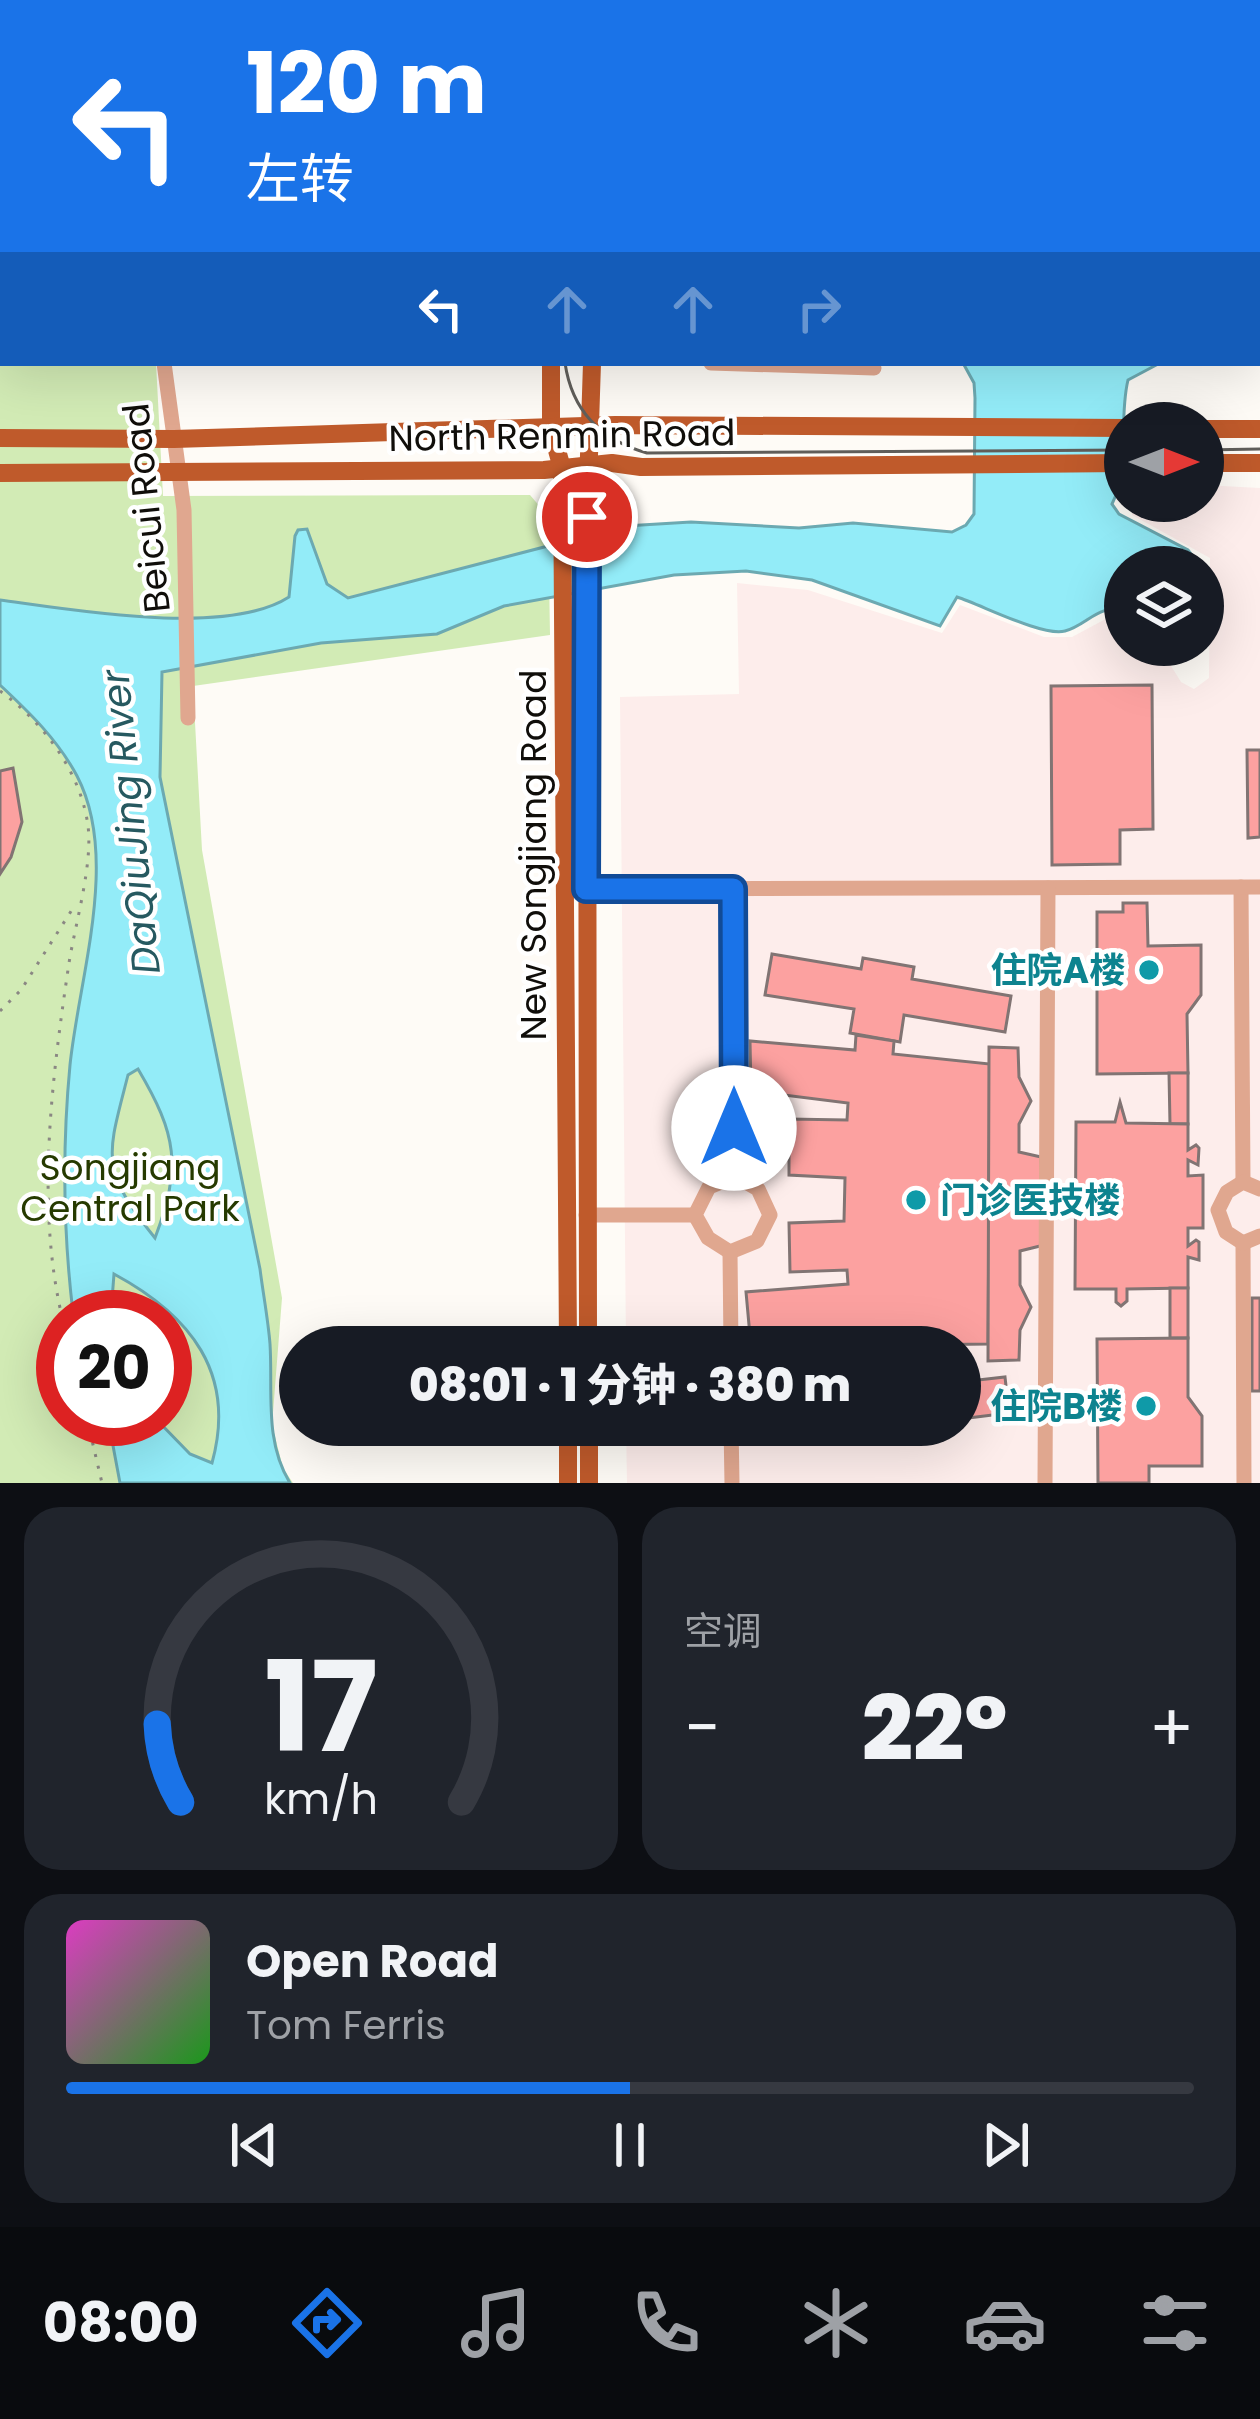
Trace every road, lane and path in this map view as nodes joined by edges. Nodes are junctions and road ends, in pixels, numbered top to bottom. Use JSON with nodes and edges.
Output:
{"nodes":[{"id":1,"x":164,"y":366,"type":"edge"},
{"id":2,"x":551,"y":366,"type":"edge"},
{"id":3,"x":592,"y":366,"type":"edge"},
{"id":4,"x":809,"y":366,"type":"edge"},
{"id":5,"x":874,"y":368,"type":"dead end"},
{"id":6,"x":592,"y":427,"type":"junction"},
{"id":7,"x":1104,"y":428,"type":"edge"},
{"id":8,"x":551,"y":429,"type":"junction"},
{"id":9,"x":1224,"y":429,"type":"edge"},
{"id":10,"x":1260,"y":429,"type":"edge"},
{"id":11,"x":0,"y":438,"type":"edge"},
{"id":12,"x":174,"y":439,"type":"junction"},
{"id":13,"x":1104,"y":463,"type":"edge"},
{"id":14,"x":1224,"y":463,"type":"edge"},
{"id":15,"x":1260,"y":463,"type":"edge"},
{"id":16,"x":589,"y":465,"type":"junction"},
{"id":17,"x":562,"y":468,"type":"junction"},
{"id":18,"x":178,"y":471,"type":"junction"},
{"id":19,"x":0,"y":473,"type":"edge"},
{"id":20,"x":0,"y":691,"type":"edge"},
{"id":21,"x":188,"y":718,"type":"dead end"},
{"id":22,"x":1048,"y":887,"type":"junction"},
{"id":23,"x":1240,"y":887,"type":"junction"},
{"id":24,"x":1260,"y":887,"type":"edge"},
{"id":25,"x":586,"y":889,"type":"junction"},
{"id":26,"x":733,"y":889,"type":"junction"},
{"id":27,"x":79,"y":900,"type":"junction"},
{"id":28,"x":0,"y":1011,"type":"edge"},
{"id":29,"x":735,"y":1176,"type":"junction"},
{"id":30,"x":1244,"y":1182,"type":"junction"},
{"id":31,"x":1260,"y":1189,"type":"edge"},
{"id":32,"x":586,"y":1215,"type":"junction"},
{"id":33,"x":695,"y":1215,"type":"junction"},
{"id":34,"x":1260,"y":1236,"type":"edge"},
{"id":35,"x":1243,"y":1243,"type":"junction"},
{"id":36,"x":730,"y":1252,"type":"junction"},
{"id":37,"x":56,"y":1290,"type":"edge"},
{"id":38,"x":568,"y":1326,"type":"edge"},
{"id":39,"x":588,"y":1326,"type":"edge"},
{"id":40,"x":730,"y":1326,"type":"edge"},
{"id":41,"x":1252,"y":1431,"type":"edge"},
{"id":42,"x":93,"y":1446,"type":"edge"},
{"id":43,"x":568,"y":1446,"type":"edge"},
{"id":44,"x":589,"y":1446,"type":"edge"},
{"id":45,"x":731,"y":1446,"type":"edge"},
{"id":46,"x":102,"y":1483,"type":"edge"},
{"id":47,"x":568,"y":1483,"type":"edge"},
{"id":48,"x":589,"y":1483,"type":"edge"},
{"id":49,"x":732,"y":1483,"type":"edge"},
{"id":50,"x":1046,"y":1483,"type":"edge"},
{"id":51,"x":1244,"y":1483,"type":"edge"}],
"edges":[{"from":1,"to":12,"type":"street","name":"Beicui Road"},
{"from":2,"to":8,"type":"main road","name":"New Songjiang Road"},
{"from":3,"to":6,"type":"main road","name":"New Songjiang Road"},
{"from":4,"to":5,"type":"street"},
{"from":6,"to":7,"type":"main road","name":"North Renmin Road"},
{"from":6,"to":8,"type":"main road","name":"North Renmin Road"},
{"from":6,"to":16,"type":"main road","name":"New Songjiang Road"},
{"from":8,"to":12,"type":"main road","name":"North Renmin Road"},
{"from":8,"to":17,"type":"main road","name":"New Songjiang Road"},
{"from":9,"to":10,"type":"main road"},
{"from":11,"to":12,"type":"main road","name":"North Renmin Road"},
{"from":12,"to":18,"type":"street","name":"Beicui Road"},
{"from":13,"to":16,"type":"main road","name":"North Renmin Road"},
{"from":14,"to":15,"type":"main road"},
{"from":16,"to":17,"type":"main road","name":"North Renmin Road"},
{"from":16,"to":25,"type":"main road","name":"New Songjiang Road"},
{"from":17,"to":18,"type":"main road","name":"North Renmin Road"},
{"from":17,"to":38,"type":"main road","name":"New Songjiang Road"},
{"from":18,"to":19,"type":"main road","name":"North Renmin Road"},
{"from":18,"to":21,"type":"street","name":"Beicui Road"},
{"from":20,"to":27,"type":"path"},
{"from":22,"to":23,"type":"street"},
{"from":22,"to":26,"type":"street"},
{"from":22,"to":50,"type":"street"},
{"from":23,"to":24,"type":"street"},
{"from":23,"to":30,"type":"street"},
{"from":25,"to":26,"type":"street"},
{"from":25,"to":32,"type":"main road","name":"New Songjiang Road"},
{"from":26,"to":29,"type":"street"},
{"from":27,"to":28,"type":"path"},
{"from":27,"to":37,"type":"path"},
{"from":29,"to":33,"type":"street"},
{"from":29,"to":36,"type":"street"},
{"from":30,"to":31,"type":"street"},
{"from":30,"to":35,"type":"street"},
{"from":32,"to":33,"type":"street"},
{"from":32,"to":39,"type":"main road","name":"New Songjiang Road"},
{"from":33,"to":36,"type":"street"},
{"from":34,"to":35,"type":"street"},
{"from":35,"to":41,"type":"street"},
{"from":36,"to":40,"type":"street"},
{"from":41,"to":51,"type":"street"},
{"from":42,"to":46,"type":"path"},
{"from":43,"to":47,"type":"main road"},
{"from":44,"to":48,"type":"main road"},
{"from":45,"to":49,"type":"street"}]}
